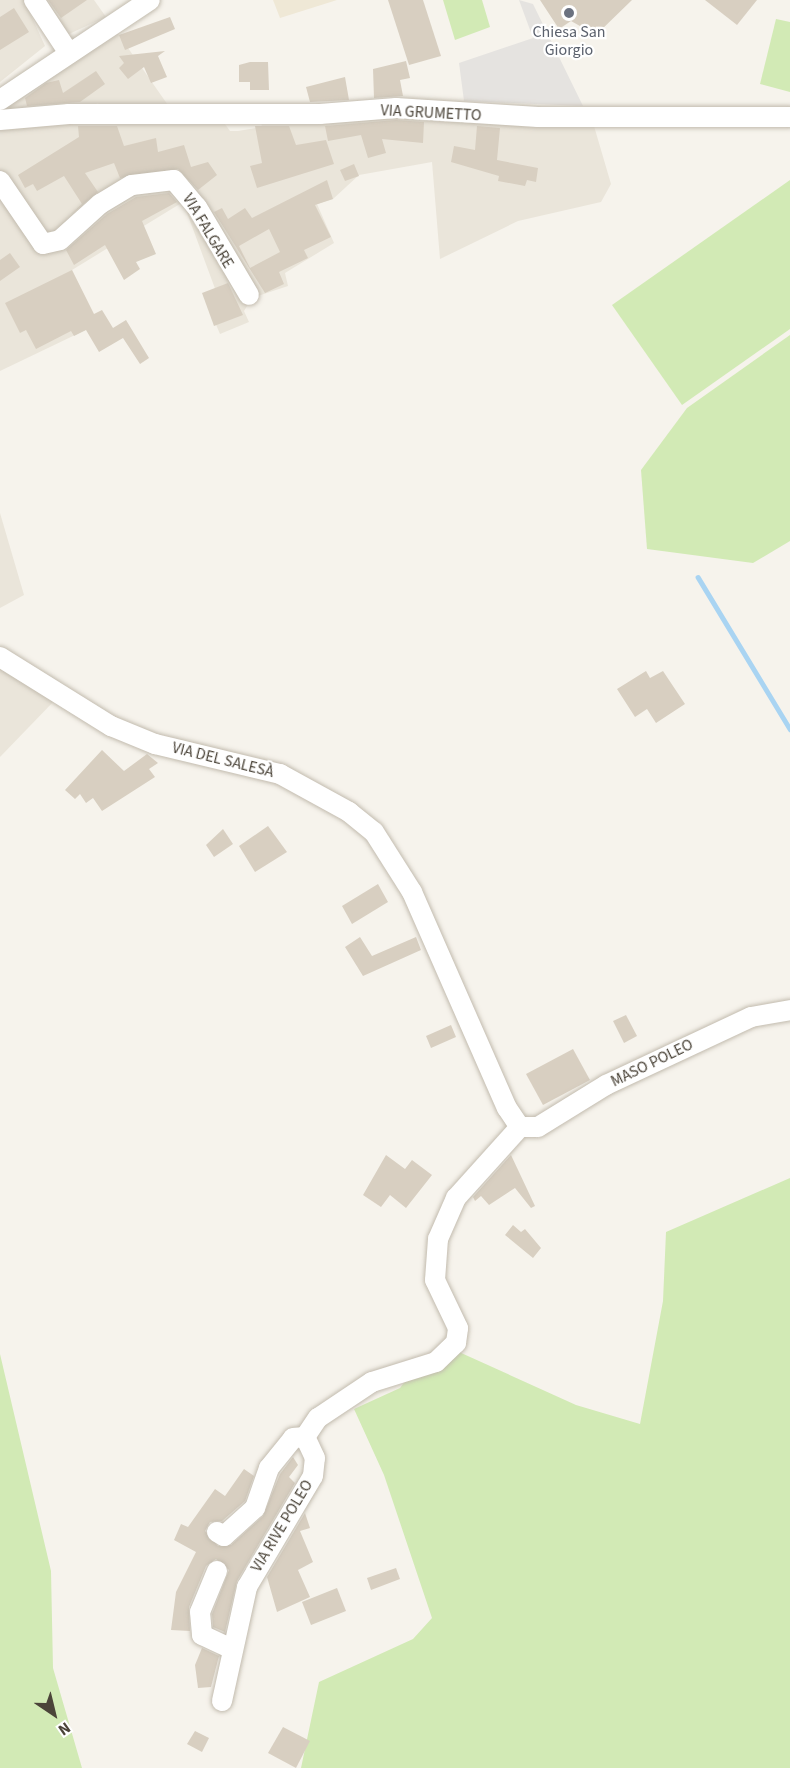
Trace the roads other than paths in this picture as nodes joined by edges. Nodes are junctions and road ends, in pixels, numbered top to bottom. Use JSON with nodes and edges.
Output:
{"nodes":[{"id":1,"x":34,"y":0,"type":"edge"},
{"id":2,"x":150,"y":0,"type":"edge"},
{"id":3,"x":69,"y":53,"type":"junction"},
{"id":4,"x":0,"y":100,"type":"edge"},
{"id":5,"x":790,"y":117,"type":"edge"},
{"id":6,"x":0,"y":120,"type":"edge"},
{"id":7,"x":0,"y":182,"type":"edge"},
{"id":8,"x":249,"y":295,"type":"dead end"},
{"id":9,"x":0,"y":657,"type":"edge"},
{"id":10,"x":790,"y":1010,"type":"edge"},
{"id":11,"x":520,"y":1127,"type":"junction"},
{"id":12,"x":305,"y":1437,"type":"junction"},
{"id":13,"x":217,"y":1532,"type":"dead end"},
{"id":14,"x":217,"y":1571,"type":"dead end"},
{"id":15,"x":232,"y":1649,"type":"junction"},
{"id":16,"x":222,"y":1701,"type":"dead end"}],
"edges":[{"from":1,"to":3,"type":"street"},
{"from":2,"to":3,"type":"street"},
{"from":3,"to":4,"type":"street"},
{"from":5,"to":6,"type":"street","name":"VIA GRUMETTO"},
{"from":7,"to":8,"type":"street","name":"VIA FALGARE"},
{"from":9,"to":11,"type":"street","name":"VIA DEL SALESÀ"},
{"from":10,"to":11,"type":"street","name":"MASO POLEO"},
{"from":11,"to":12,"type":"street","name":"VIA RIVE POLEO"},
{"from":12,"to":13,"type":"street","name":"VIA RIVE POLEO"},
{"from":12,"to":15,"type":"street","name":"VIA RIVE POLEO"},
{"from":14,"to":15,"type":"street"},
{"from":15,"to":16,"type":"street","name":"VIA RIVE POLEO"}]}
